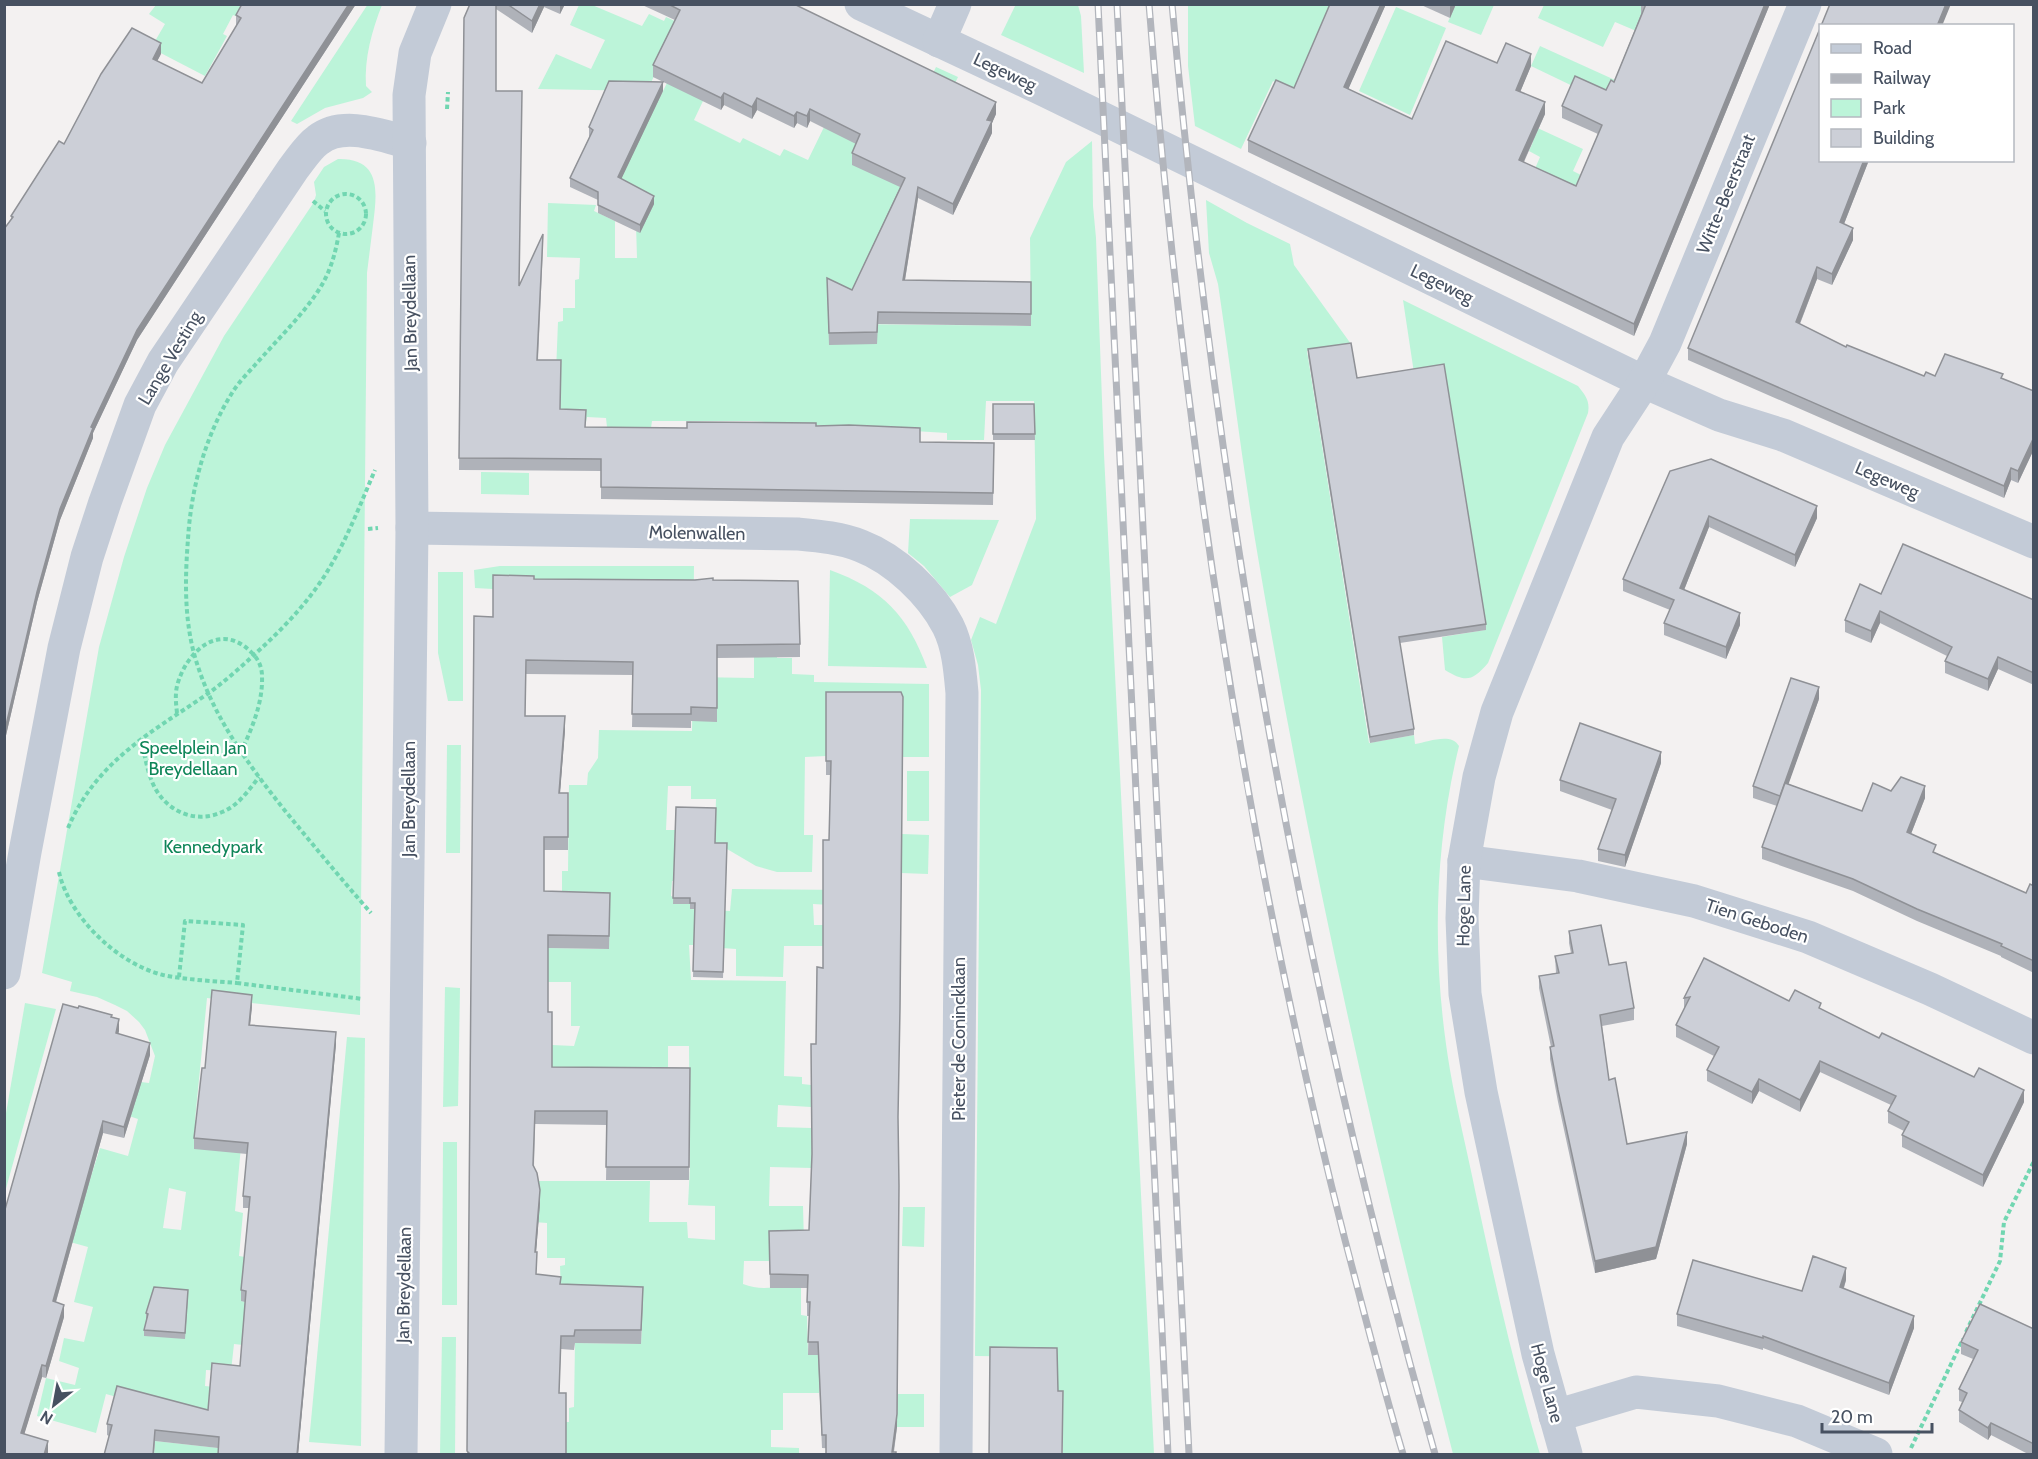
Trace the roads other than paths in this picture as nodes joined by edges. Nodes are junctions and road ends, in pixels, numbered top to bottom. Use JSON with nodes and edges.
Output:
{"nodes":[{"id":1,"x":435,"y":4,"type":"edge"},
{"id":2,"x":861,"y":4,"type":"edge"},
{"id":3,"x":956,"y":4,"type":"edge"},
{"id":4,"x":1804,"y":4,"type":"edge"},
{"id":5,"x":939,"y":41,"type":"junction"},
{"id":6,"x":410,"y":144,"type":"junction"},
{"id":7,"x":1644,"y":382,"type":"junction"},
{"id":8,"x":412,"y":528,"type":"junction"},
{"id":9,"x":2034,"y":542,"type":"edge"},
{"id":10,"x":948,"y":625,"type":"joint"},
{"id":11,"x":15,"y":851,"type":"edge"},
{"id":12,"x":1464,"y":861,"type":"junction"},
{"id":13,"x":4,"y":973,"type":"edge"},
{"id":14,"x":2034,"y":1038,"type":"edge"},
{"id":15,"x":1555,"y":1416,"type":"junction"},
{"id":16,"x":401,"y":1455,"type":"edge"},
{"id":17,"x":956,"y":1455,"type":"edge"},
{"id":18,"x":1566,"y":1455,"type":"edge"},
{"id":19,"x":1876,"y":1455,"type":"edge"}],
"edges":[{"from":1,"to":6,"type":"street"},
{"from":2,"to":5,"type":"street","name":"Legeweg"},
{"from":3,"to":5,"type":"street"},
{"from":4,"to":7,"type":"street","name":"Witte-Beerstraat"},
{"from":5,"to":7,"type":"street","name":"Legeweg"},
{"from":6,"to":8,"type":"street","name":"Jan Breydellaan"},
{"from":6,"to":11,"type":"street","name":"Lange Vesting"},
{"from":7,"to":9,"type":"street","name":"Legeweg"},
{"from":7,"to":12,"type":"street","name":"Hoge Lane"},
{"from":8,"to":10,"type":"street","name":"Molenwallen"},
{"from":8,"to":16,"type":"street","name":"Jan Breydellaan"},
{"from":10,"to":17,"type":"street","name":"Pieter de Conincklaan"},
{"from":11,"to":13,"type":"street","name":"Lange Vesting"},
{"from":12,"to":14,"type":"street","name":"Tien Geboden"},
{"from":12,"to":15,"type":"street","name":"Hoge Lane"},
{"from":15,"to":18,"type":"street","name":"Hoge Lane"},
{"from":15,"to":19,"type":"street"}]}
